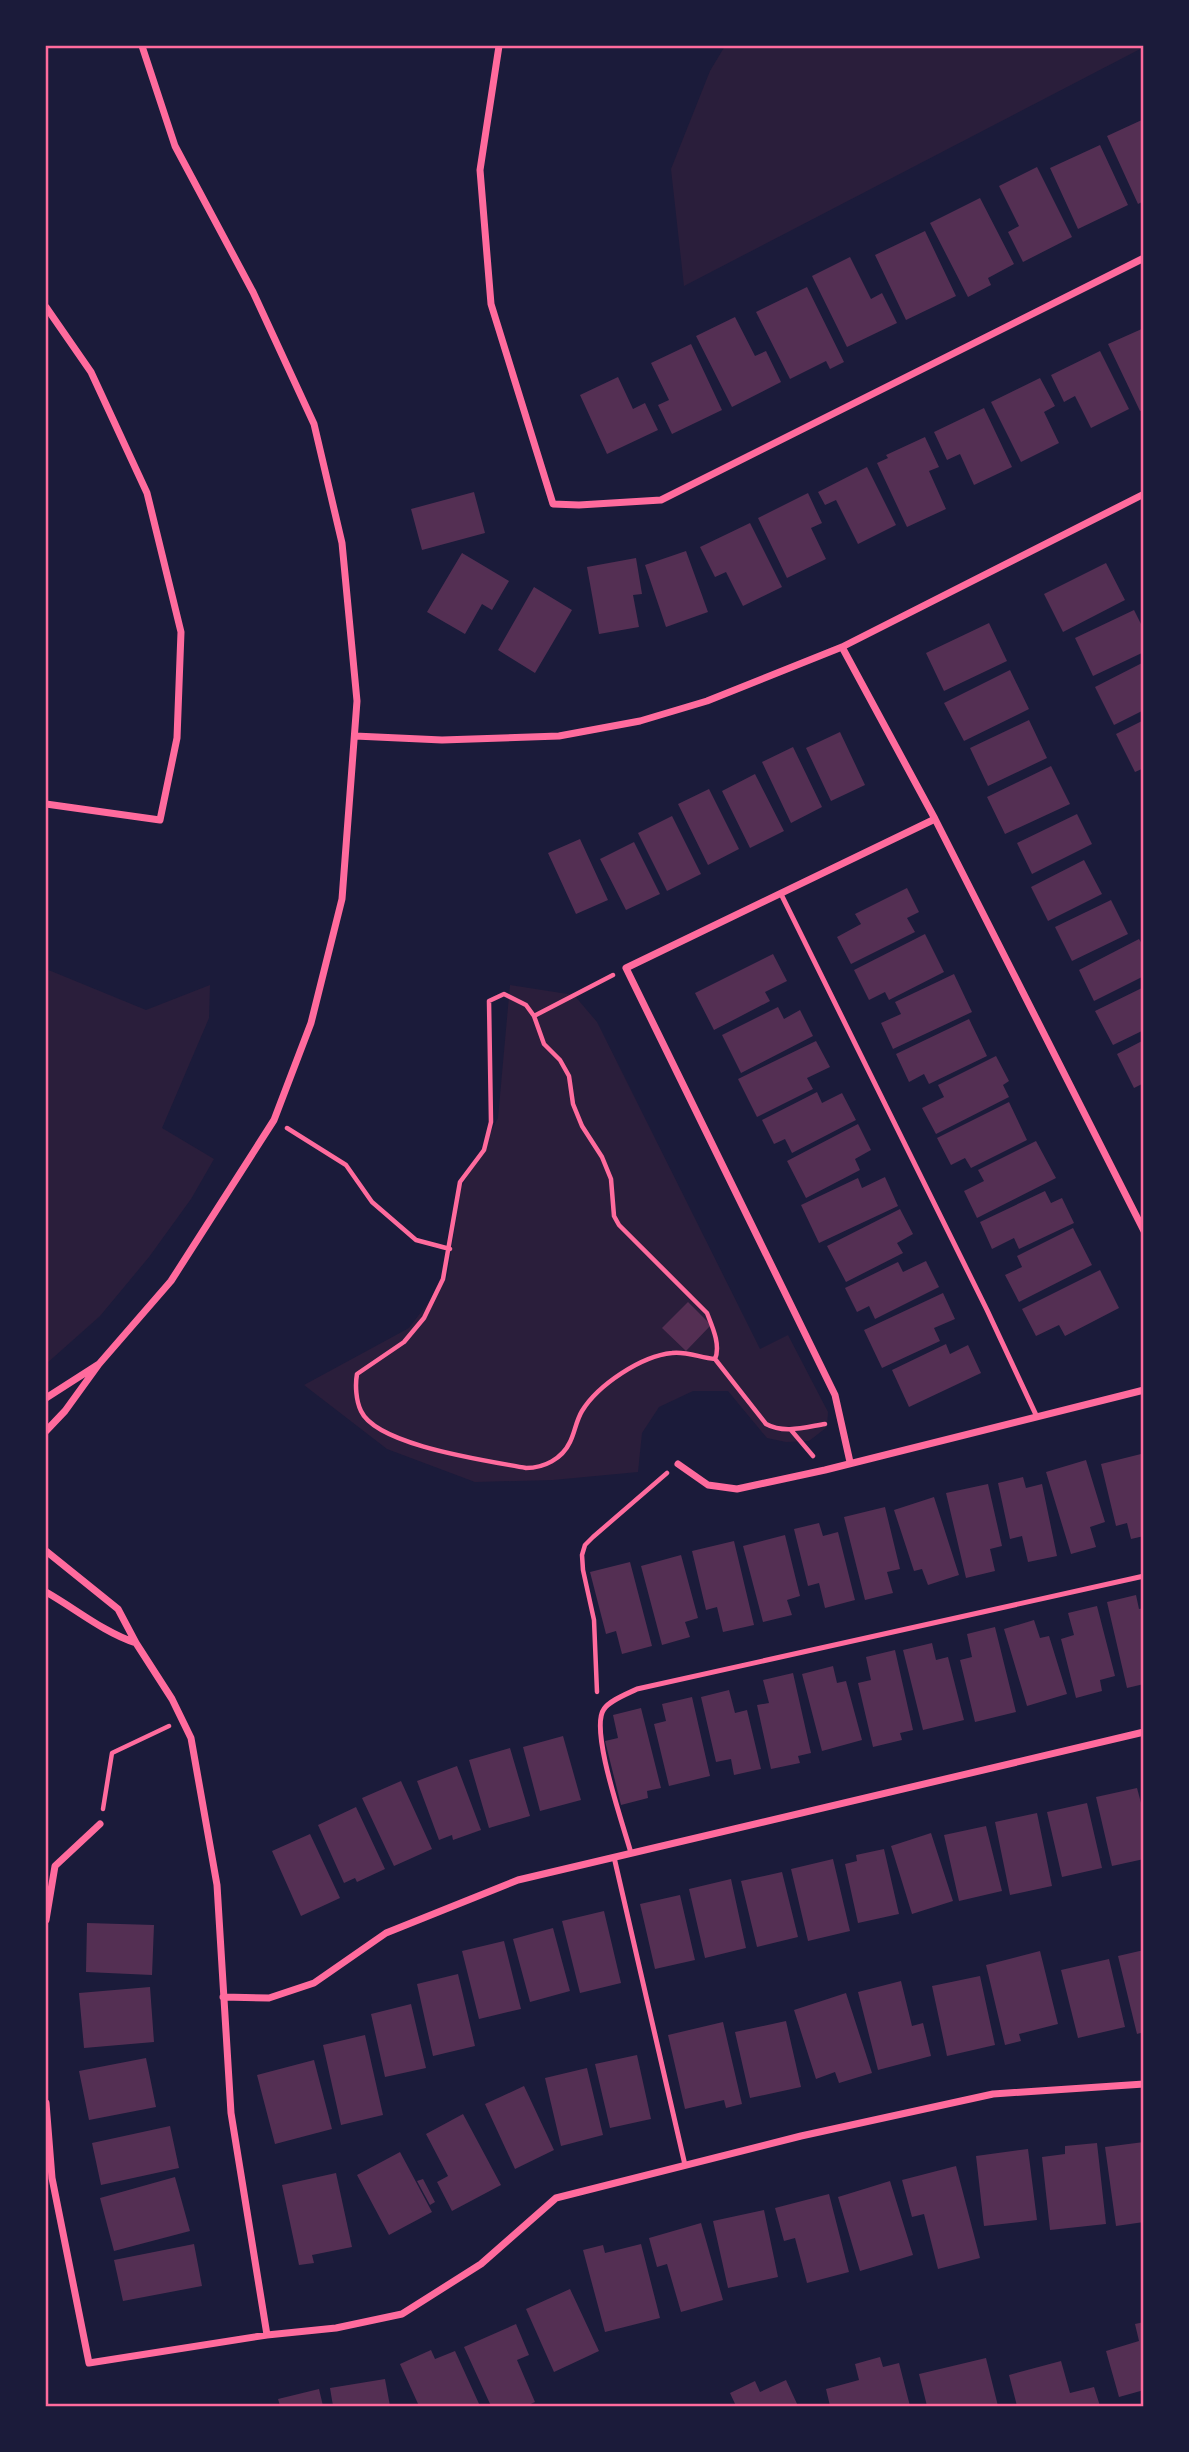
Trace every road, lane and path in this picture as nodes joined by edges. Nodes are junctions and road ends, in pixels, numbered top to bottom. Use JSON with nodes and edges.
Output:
{"nodes":[{"id":1,"x":142,"y":46,"type":"edge"},
{"id":2,"x":499,"y":46,"type":"edge"},
{"id":3,"x":1143,"y":258,"type":"edge"},
{"id":4,"x":46,"y":307,"type":"edge"},
{"id":5,"x":1142,"y":497,"type":"edge"},
{"id":6,"x":842,"y":647,"type":"junction"},
{"id":7,"x":355,"y":736,"type":"junction"},
{"id":8,"x":46,"y":804,"type":"edge"},
{"id":9,"x":935,"y":819,"type":"junction"},
{"id":10,"x":781,"y":894,"type":"junction"},
{"id":11,"x":626,"y":968,"type":"junction"},
{"id":12,"x":534,"y":1016,"type":"junction"},
{"id":13,"x":274,"y":1120,"type":"junction"},
{"id":14,"x":1143,"y":1230,"type":"edge"},
{"id":15,"x":450,"y":1249,"type":"junction"},
{"id":16,"x":715,"y":1359,"type":"junction"},
{"id":17,"x":99,"y":1364,"type":"junction"},
{"id":18,"x":1143,"y":1390,"type":"edge"},
{"id":19,"x":46,"y":1398,"type":"edge"},
{"id":20,"x":1037,"y":1417,"type":"junction"},
{"id":21,"x":840,"y":1422,"type":"junction"},
{"id":22,"x":791,"y":1430,"type":"junction"},
{"id":23,"x":46,"y":1431,"type":"edge"},
{"id":24,"x":850,"y":1462,"type":"junction"},
{"id":25,"x":678,"y":1464,"type":"joint"},
{"id":26,"x":825,"y":1470,"type":"junction"},
{"id":27,"x":46,"y":1552,"type":"edge"},
{"id":28,"x":1143,"y":1576,"type":"edge"},
{"id":29,"x":46,"y":1592,"type":"edge"},
{"id":30,"x":136,"y":1643,"type":"junction"},
{"id":31,"x":183,"y":1720,"type":"junction"},
{"id":32,"x":598,"y":1724,"type":"junction"},
{"id":33,"x":1143,"y":1731,"type":"edge"},
{"id":34,"x":100,"y":1824,"type":"joint"},
{"id":35,"x":631,"y":1853,"type":"junction"},
{"id":36,"x":614,"y":1857,"type":"junction"},
{"id":37,"x":46,"y":1920,"type":"edge"},
{"id":38,"x":223,"y":1997,"type":"junction"},
{"id":39,"x":1143,"y":2084,"type":"edge"},
{"id":40,"x":46,"y":2103,"type":"edge"},
{"id":41,"x":685,"y":2165,"type":"junction"},
{"id":42,"x":267,"y":2335,"type":"junction"}],
"edges":[{"from":1,"to":7,"type":"street"},
{"from":2,"to":3,"type":"street"},
{"from":4,"to":8,"type":"street"},
{"from":5,"to":6,"type":"street"},
{"from":6,"to":7,"type":"street"},
{"from":6,"to":9,"type":"street"},
{"from":7,"to":13,"type":"street"},
{"from":9,"to":10,"type":"street"},
{"from":9,"to":14,"type":"street"},
{"from":10,"to":11,"type":"street"},
{"from":10,"to":20,"type":"lane"},
{"from":11,"to":12,"type":"path"},
{"from":11,"to":21,"type":"street"},
{"from":12,"to":15,"type":"path"},
{"from":12,"to":16,"type":"path"},
{"from":13,"to":15,"type":"path"},
{"from":13,"to":17,"type":"street"},
{"from":15,"to":16,"type":"path"},
{"from":16,"to":22,"type":"path"},
{"from":17,"to":19,"type":"street"},
{"from":17,"to":23,"type":"street"},
{"from":18,"to":20,"type":"street"},
{"from":20,"to":24,"type":"street"},
{"from":21,"to":22,"type":"path"},
{"from":21,"to":24,"type":"street"},
{"from":22,"to":26,"type":"path"},
{"from":24,"to":26,"type":"street"},
{"from":25,"to":26,"type":"street"},
{"from":25,"to":32,"type":"path"},
{"from":27,"to":30,"type":"street"},
{"from":28,"to":32,"type":"lane"},
{"from":29,"to":30,"type":"street"},
{"from":30,"to":31,"type":"street"},
{"from":31,"to":34,"type":"path"},
{"from":31,"to":38,"type":"street"},
{"from":32,"to":35,"type":"lane"},
{"from":33,"to":35,"type":"street"},
{"from":34,"to":37,"type":"street"},
{"from":35,"to":36,"type":"street"},
{"from":36,"to":38,"type":"street"},
{"from":36,"to":41,"type":"lane"},
{"from":38,"to":42,"type":"street"},
{"from":39,"to":41,"type":"street"},
{"from":40,"to":42,"type":"street"},
{"from":41,"to":42,"type":"street"}]}
